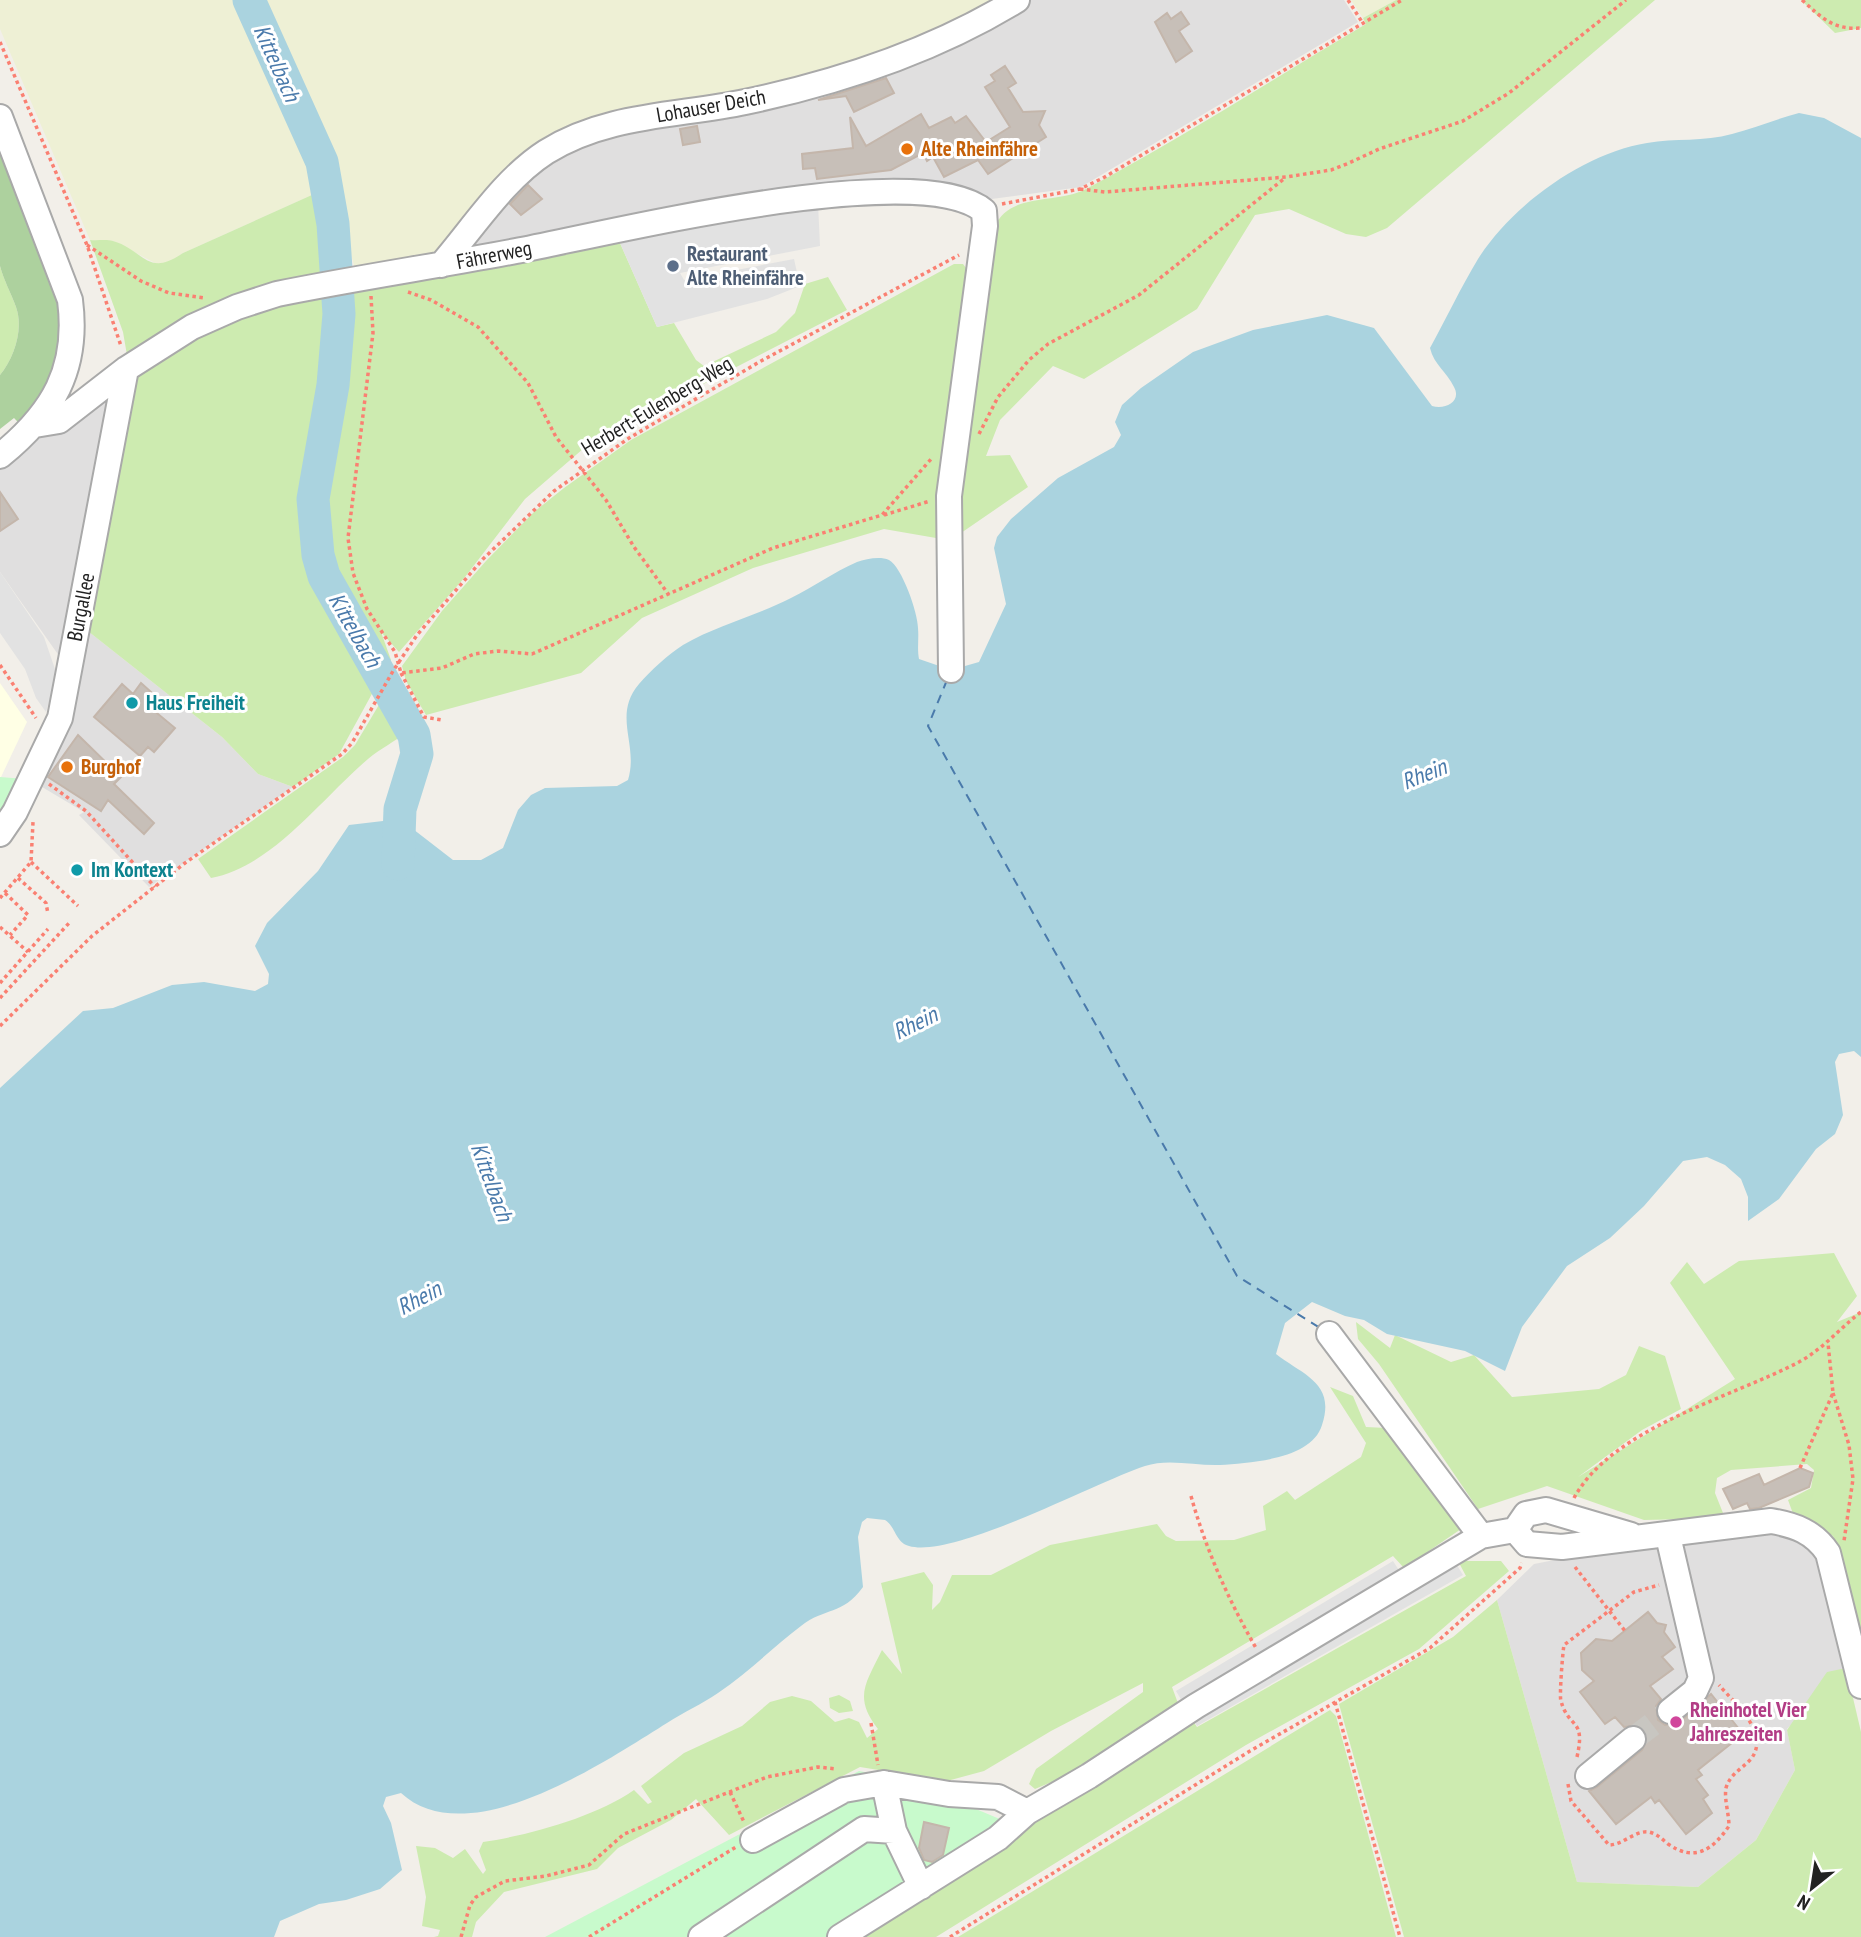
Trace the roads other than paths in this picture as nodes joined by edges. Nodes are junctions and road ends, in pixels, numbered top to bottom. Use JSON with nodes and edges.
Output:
{"nodes":[{"id":1,"x":1017,"y":0,"type":"edge"},
{"id":2,"x":0,"y":117,"type":"edge"},
{"id":3,"x":442,"y":265,"type":"junction"},
{"id":4,"x":126,"y":369,"type":"junction"},
{"id":5,"x":35,"y":425,"type":"junction"},
{"id":6,"x":0,"y":456,"type":"edge"},
{"id":7,"x":951,"y":670,"type":"dead end"},
{"id":8,"x":0,"y":834,"type":"edge"},
{"id":9,"x":1329,"y":1334,"type":"dead end"},
{"id":10,"x":1481,"y":1536,"type":"junction"},
{"id":11,"x":1521,"y":1537,"type":"junction"},
{"id":12,"x":1656,"y":1538,"type":"junction"},
{"id":13,"x":1861,"y":1686,"type":"edge"},
{"id":14,"x":1670,"y":1710,"type":"tunnel mouth"},
{"id":15,"x":1633,"y":1740,"type":"tunnel mouth"},
{"id":16,"x":1588,"y":1776,"type":"dead end"},
{"id":17,"x":884,"y":1783,"type":"junction"},
{"id":18,"x":1027,"y":1812,"type":"junction"},
{"id":19,"x":894,"y":1830,"type":"junction"},
{"id":20,"x":753,"y":1840,"type":"road end"},
{"id":21,"x":921,"y":1887,"type":"junction"},
{"id":22,"x":701,"y":1937,"type":"edge"},
{"id":23,"x":840,"y":1937,"type":"edge"}],
"edges":[{"from":1,"to":3,"type":"street","name":"Lohauser Deich"},
{"from":2,"to":5,"type":"street"},
{"from":3,"to":4,"type":"street","name":"Fährerweg"},
{"from":3,"to":7,"type":"street","name":"Fährerweg"},
{"from":4,"to":5,"type":"street","name":"Fährerweg"},
{"from":4,"to":8,"type":"street","name":"Burgallee"},
{"from":5,"to":6,"type":"street"},
{"from":9,"to":10,"type":"street"},
{"from":10,"to":11,"type":"street"},
{"from":10,"to":18,"type":"street"},
{"from":11,"to":12,"type":"street"},
{"from":11,"to":12,"type":"street"},
{"from":12,"to":13,"type":"street"},
{"from":12,"to":14,"type":"street"},
{"from":15,"to":16,"type":"street"},
{"from":17,"to":18,"type":"street"},
{"from":17,"to":19,"type":"street"},
{"from":17,"to":20,"type":"street"},
{"from":18,"to":21,"type":"street"},
{"from":19,"to":21,"type":"street"},
{"from":19,"to":22,"type":"street"},
{"from":21,"to":23,"type":"street"}]}
